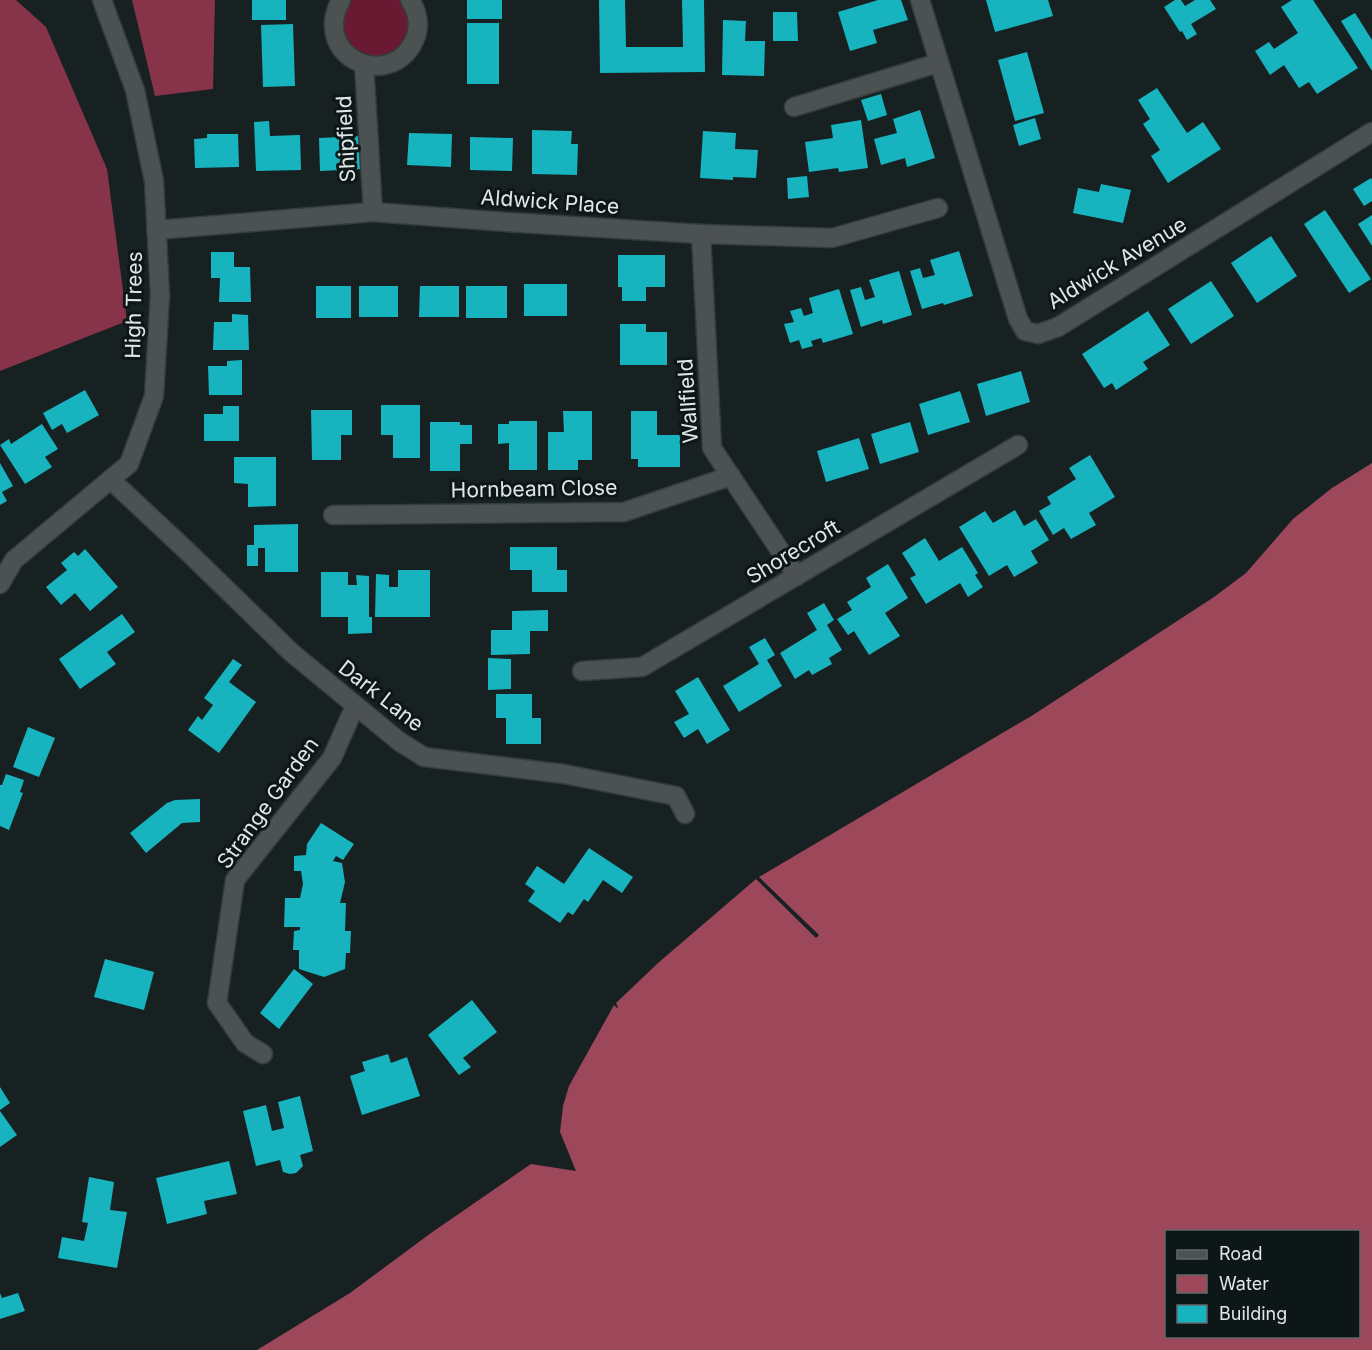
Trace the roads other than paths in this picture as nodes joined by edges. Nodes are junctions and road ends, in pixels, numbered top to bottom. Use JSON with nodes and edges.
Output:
{"nodes":[{"id":1,"x":102,"y":0,"type":"edge"},
{"id":2,"x":340,"y":0,"type":"edge"},
{"id":3,"x":410,"y":0,"type":"edge"},
{"id":4,"x":920,"y":0,"type":"edge"},
{"id":5,"x":938,"y":63,"type":"junction"},
{"id":6,"x":364,"y":64,"type":"junction"},
{"id":7,"x":794,"y":107,"type":"dead end"},
{"id":8,"x":1372,"y":132,"type":"edge"},
{"id":9,"x":938,"y":208,"type":"dead end"},
{"id":10,"x":373,"y":212,"type":"junction"},
{"id":11,"x":156,"y":230,"type":"junction"},
{"id":12,"x":701,"y":234,"type":"junction"},
{"id":13,"x":1018,"y":445,"type":"dead end"},
{"id":14,"x":731,"y":476,"type":"junction"},
{"id":15,"x":111,"y":480,"type":"junction"},
{"id":16,"x":333,"y":515,"type":"dead end"},
{"id":17,"x":7,"y":557,"type":"edge"},
{"id":18,"x":797,"y":576,"type":"junction"},
{"id":19,"x":0,"y":584,"type":"edge"},
{"id":20,"x":582,"y":671,"type":"dead end"},
{"id":21,"x":355,"y":706,"type":"junction"},
{"id":22,"x":685,"y":814,"type":"dead end"},
{"id":23,"x":263,"y":1054,"type":"dead end"}],
"edges":[{"from":1,"to":11,"type":"street","name":"High Trees"},
{"from":2,"to":6,"type":"street"},
{"from":3,"to":6,"type":"street"},
{"from":4,"to":5,"type":"street","name":"Aldwick Avenue"},
{"from":5,"to":7,"type":"street"},
{"from":5,"to":8,"type":"street","name":"Aldwick Avenue"},
{"from":6,"to":10,"type":"street","name":"Shipfield"},
{"from":9,"to":12,"type":"street","name":"Aldwick Place"},
{"from":10,"to":11,"type":"street","name":"Aldwick Place"},
{"from":10,"to":12,"type":"street","name":"Aldwick Place"},
{"from":11,"to":15,"type":"street","name":"High Trees"},
{"from":12,"to":14,"type":"street","name":"Wallfield"},
{"from":13,"to":18,"type":"street","name":"Shorecroft"},
{"from":14,"to":16,"type":"street","name":"Hornbeam Close"},
{"from":14,"to":18,"type":"street","name":"Wallfield"},
{"from":15,"to":17,"type":"street","name":"High Trees"},
{"from":15,"to":21,"type":"street","name":"Dark Lane"},
{"from":17,"to":19,"type":"street"},
{"from":18,"to":20,"type":"street","name":"Shorecroft"},
{"from":21,"to":22,"type":"street","name":"Dark Lane"},
{"from":21,"to":23,"type":"street","name":"Strange Garden"}]}
